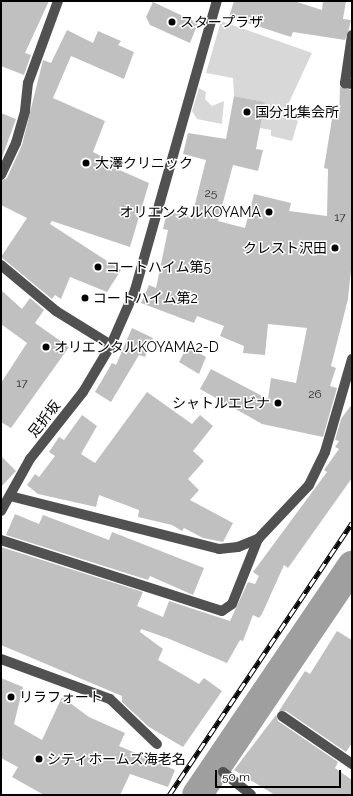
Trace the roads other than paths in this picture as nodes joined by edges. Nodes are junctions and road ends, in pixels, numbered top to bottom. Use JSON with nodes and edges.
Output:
{"nodes":[{"id":1,"x":58,"y":1,"type":"edge"},
{"id":2,"x":217,"y":1,"type":"edge"},
{"id":3,"x":352,"y":35,"type":"edge"},
{"id":4,"x":352,"y":84,"type":"edge"},
{"id":5,"x":1,"y":175,"type":"edge"},
{"id":6,"x":1,"y":265,"type":"edge"},
{"id":7,"x":111,"y":345,"type":"junction"},
{"id":8,"x":352,"y":359,"type":"edge"},
{"id":9,"x":10,"y":496,"type":"junction"},
{"id":10,"x":1,"y":511,"type":"edge"},
{"id":11,"x":258,"y":539,"type":"junction"},
{"id":12,"x":1,"y":540,"type":"edge"},
{"id":13,"x":1,"y":659,"type":"edge"},
{"id":14,"x":282,"y":716,"type":"dead end"},
{"id":15,"x":157,"y":744,"type":"dead end"},
{"id":16,"x":352,"y":764,"type":"edge"},
{"id":17,"x":223,"y":772,"type":"dead end"},
{"id":18,"x":251,"y":795,"type":"edge"}],
"edges":[{"from":1,"to":5,"type":"street"},
{"from":2,"to":7,"type":"street","name":"足折坂"},
{"from":3,"to":4,"type":"street"},
{"from":6,"to":7,"type":"street"},
{"from":7,"to":9,"type":"street","name":"足折坂"},
{"from":8,"to":11,"type":"street"},
{"from":9,"to":10,"type":"street","name":"足折坂"},
{"from":9,"to":11,"type":"street"},
{"from":11,"to":12,"type":"street"},
{"from":13,"to":15,"type":"street"},
{"from":14,"to":16,"type":"street"},
{"from":17,"to":18,"type":"street"}]}
